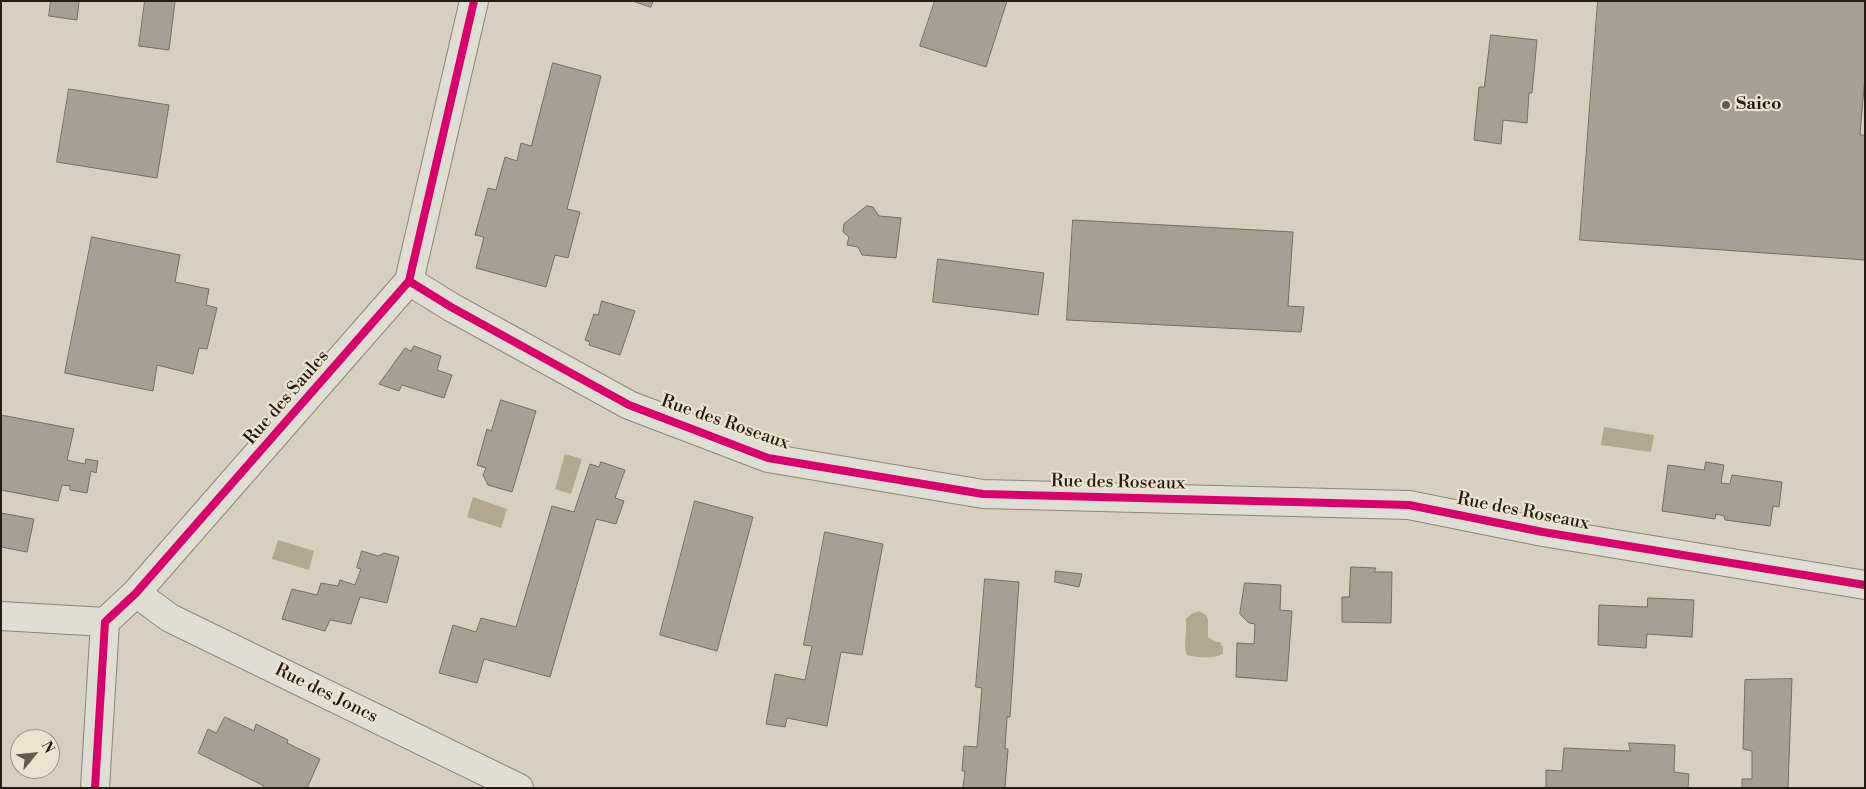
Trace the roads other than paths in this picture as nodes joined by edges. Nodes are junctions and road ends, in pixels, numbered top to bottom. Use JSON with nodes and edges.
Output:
{"nodes":[{"id":1,"x":474,"y":1,"type":"edge"},
{"id":2,"x":409,"y":281,"type":"junction"},
{"id":3,"x":1865,"y":585,"type":"edge"},
{"id":4,"x":136,"y":593,"type":"junction"},
{"id":5,"x":1,"y":616,"type":"edge"},
{"id":6,"x":105,"y":622,"type":"junction"},
{"id":7,"x":95,"y":788,"type":"edge"},
{"id":8,"x":519,"y":788,"type":"edge"}],
"edges":[{"from":1,"to":2,"type":"street","name":"Rue des Saules"},
{"from":2,"to":3,"type":"street","name":"Rue des Roseaux"},
{"from":2,"to":4,"type":"street","name":"Rue des Saules"},
{"from":4,"to":6,"type":"street","name":"Rue des Saules"},
{"from":4,"to":8,"type":"street","name":"Rue des Joncs"},
{"from":5,"to":6,"type":"street"},
{"from":6,"to":7,"type":"street"}]}
